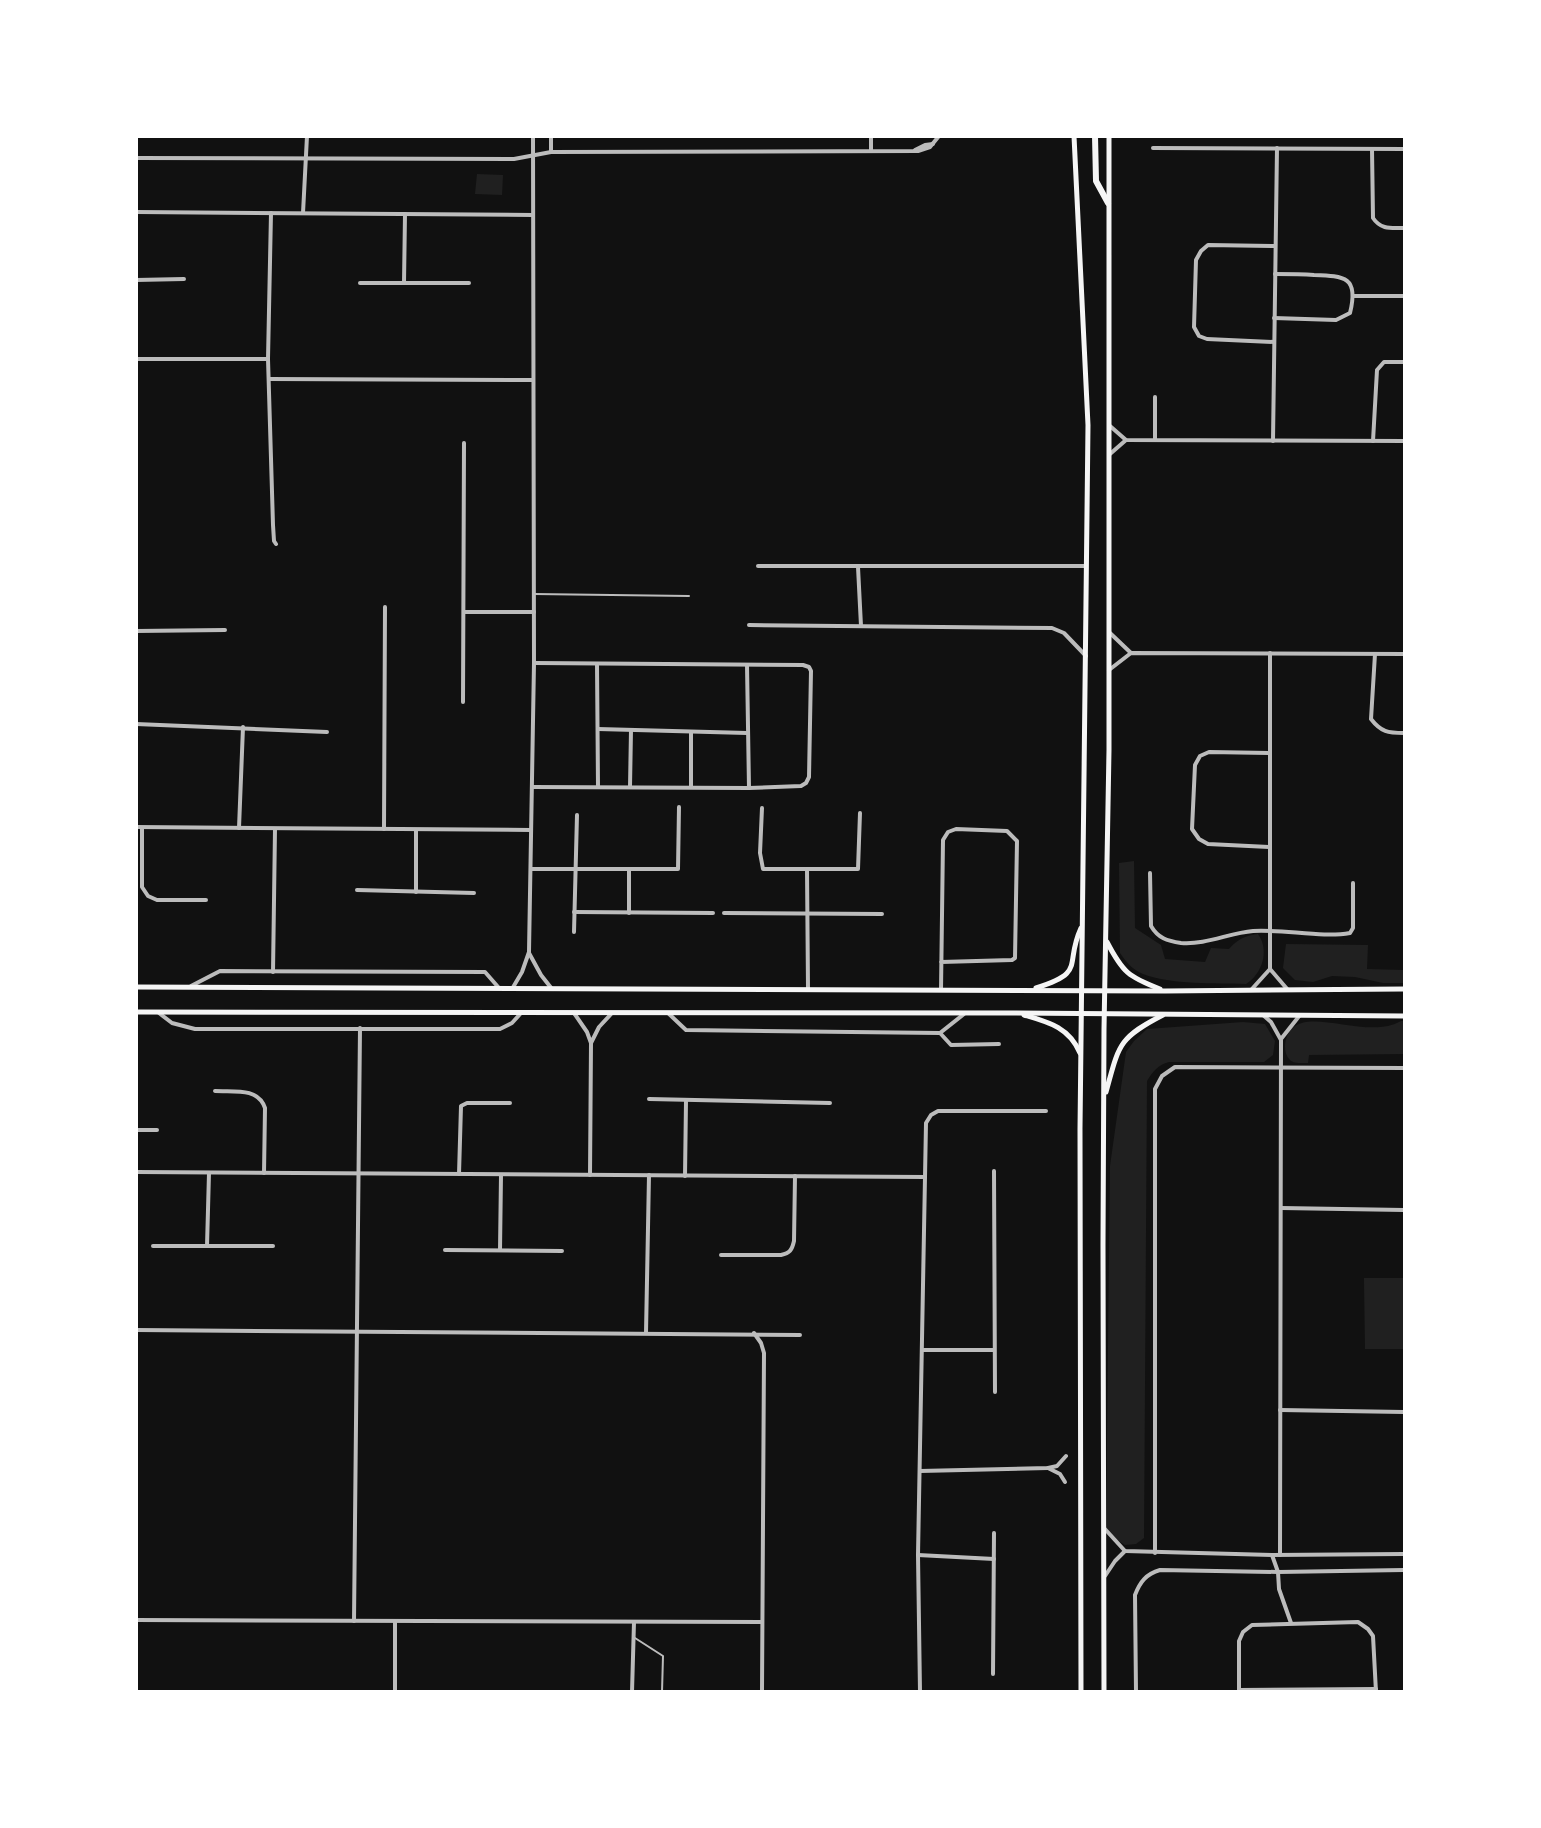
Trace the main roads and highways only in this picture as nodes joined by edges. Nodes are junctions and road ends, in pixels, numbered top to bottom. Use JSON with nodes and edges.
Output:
{"nodes":[{"id":1,"x":1074,"y":136,"type":"edge"},
{"id":2,"x":1095,"y":136,"type":"edge"},
{"id":3,"x":1109,"y":136,"type":"edge"},
{"id":4,"x":1108,"y":203,"type":"junction"},
{"id":5,"x":1082,"y":926,"type":"junction"},
{"id":6,"x":1106,"y":940,"type":"junction"},
{"id":7,"x":136,"y":987,"type":"edge"},
{"id":8,"x":1404,"y":989,"type":"edge"},
{"id":9,"x":1029,"y":990,"type":"junction"},
{"id":10,"x":1082,"y":990,"type":"junction"},
{"id":11,"x":1105,"y":990,"type":"junction"},
{"id":12,"x":1165,"y":991,"type":"junction"},
{"id":13,"x":136,"y":1012,"type":"edge"},
{"id":14,"x":1016,"y":1013,"type":"junction"},
{"id":15,"x":1082,"y":1014,"type":"junction"},
{"id":16,"x":1163,"y":1014,"type":"junction"},
{"id":17,"x":1105,"y":1015,"type":"junction"},
{"id":18,"x":1404,"y":1016,"type":"edge"},
{"id":19,"x":1081,"y":1059,"type":"junction"},
{"id":20,"x":1104,"y":1100,"type":"junction"},
{"id":21,"x":1081,"y":1692,"type":"edge"},
{"id":22,"x":1104,"y":1692,"type":"edge"}],
"edges":[{"from":1,"to":5,"type":"main road"},
{"from":2,"to":4,"type":"main road"},
{"from":3,"to":4,"type":"main road"},
{"from":4,"to":6,"type":"main road"},
{"from":5,"to":9,"type":"main road"},
{"from":5,"to":10,"type":"main road"},
{"from":6,"to":11,"type":"main road"},
{"from":6,"to":12,"type":"main road"},
{"from":7,"to":9,"type":"main road"},
{"from":8,"to":12,"type":"main road"},
{"from":9,"to":10,"type":"main road"},
{"from":10,"to":11,"type":"main road"},
{"from":10,"to":15,"type":"main road"},
{"from":11,"to":12,"type":"main road"},
{"from":11,"to":17,"type":"main road"},
{"from":13,"to":14,"type":"main road"},
{"from":14,"to":15,"type":"main road"},
{"from":14,"to":19,"type":"main road"},
{"from":15,"to":17,"type":"main road"},
{"from":15,"to":19,"type":"main road"},
{"from":16,"to":17,"type":"main road"},
{"from":16,"to":18,"type":"main road"},
{"from":16,"to":20,"type":"main road"},
{"from":17,"to":20,"type":"main road"},
{"from":19,"to":21,"type":"main road"},
{"from":20,"to":22,"type":"main road"}]}
